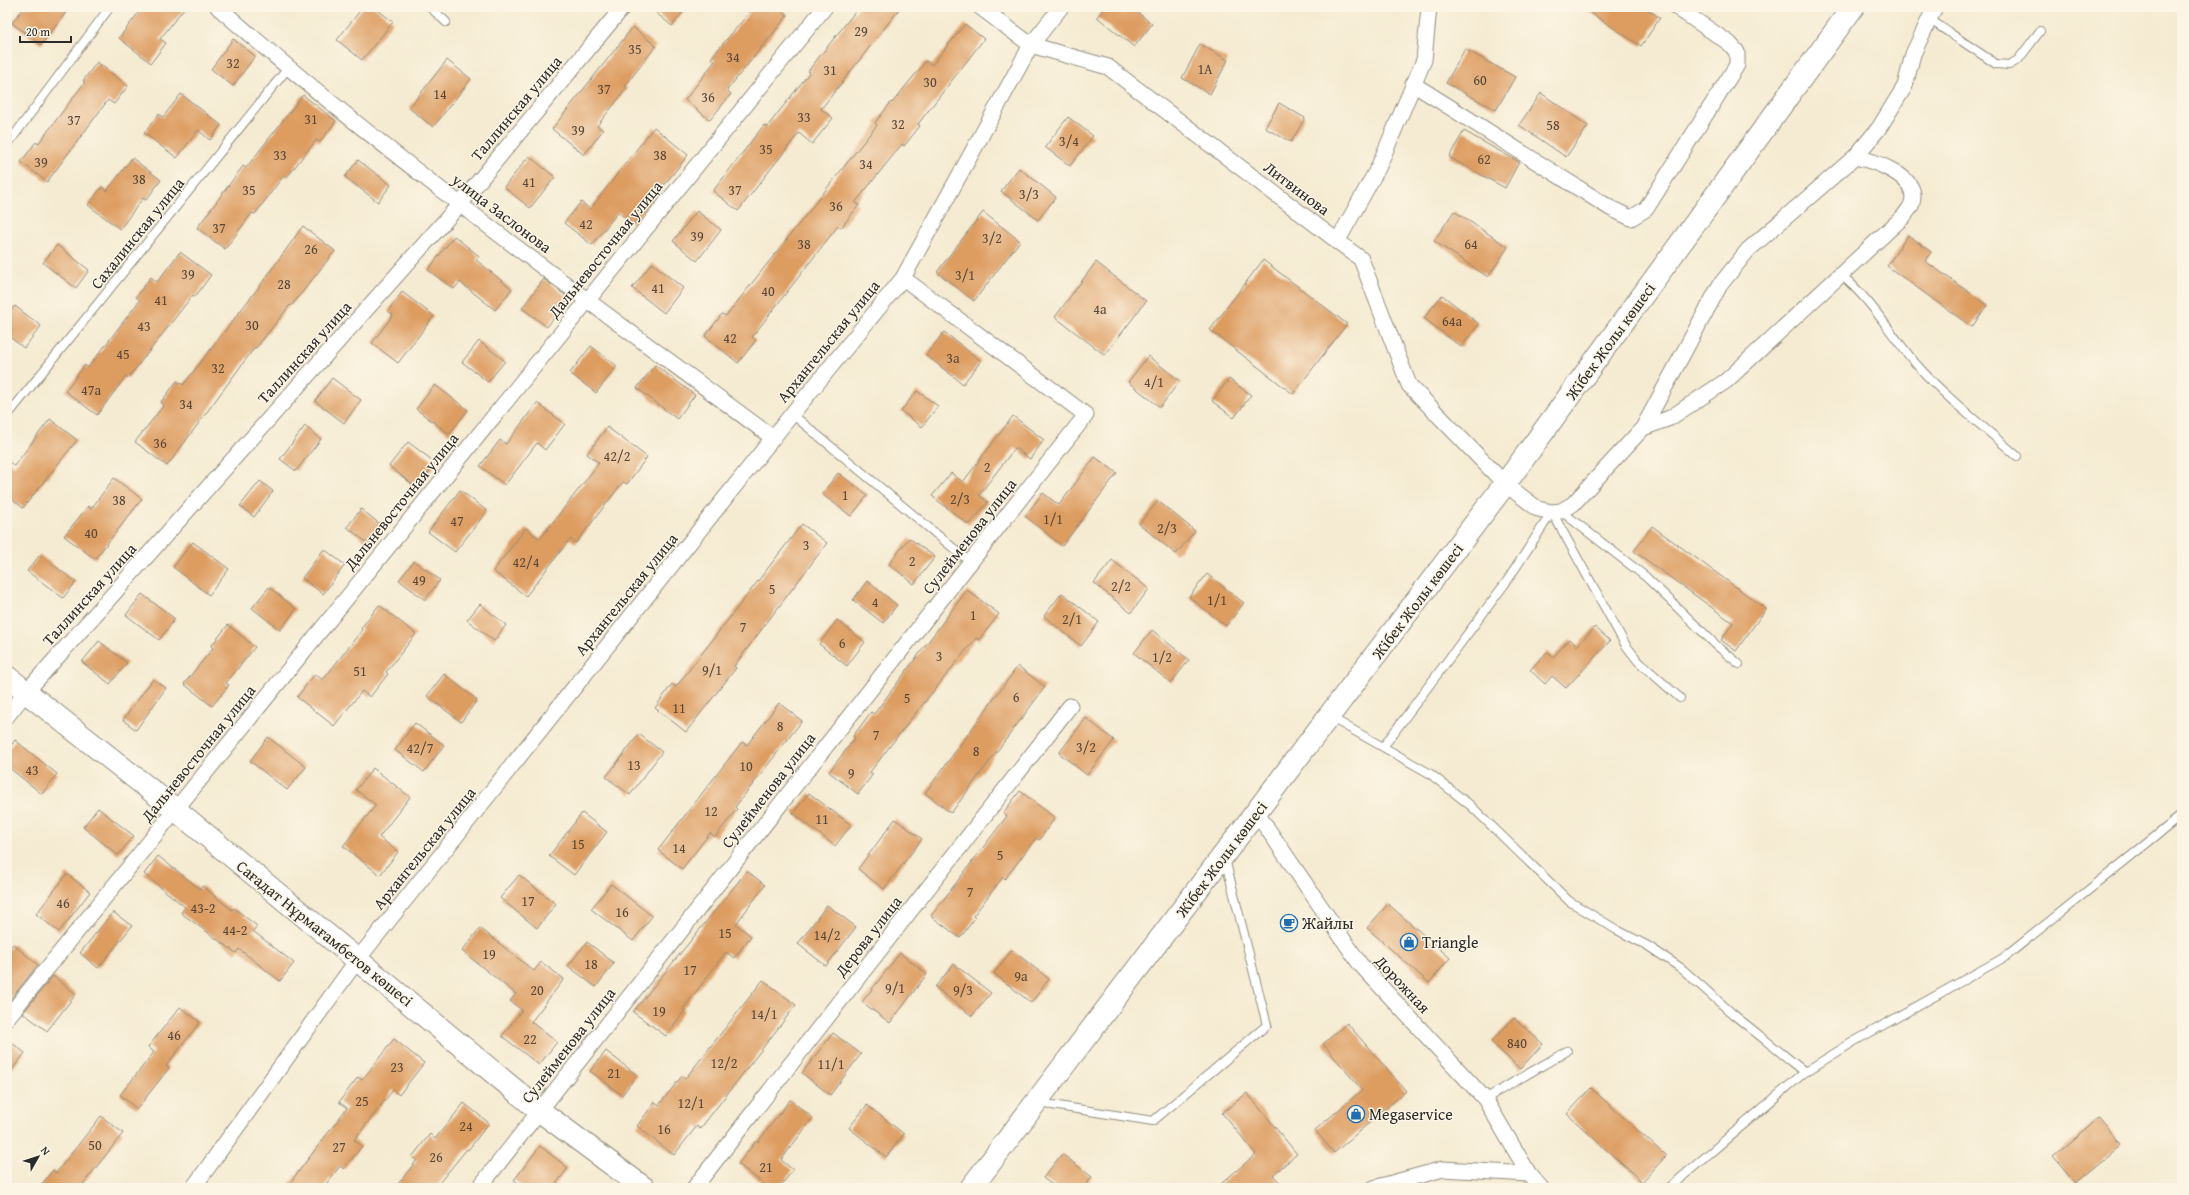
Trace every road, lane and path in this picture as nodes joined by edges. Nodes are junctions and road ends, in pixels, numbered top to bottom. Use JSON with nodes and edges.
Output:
{"nodes":[{"id":1,"x":110,"y":7,"type":"edge"},
{"id":2,"x":218,"y":7,"type":"edge"},
{"id":3,"x":430,"y":7,"type":"edge"},
{"id":4,"x":623,"y":7,"type":"edge"},
{"id":5,"x":824,"y":7,"type":"edge"},
{"id":6,"x":980,"y":7,"type":"edge"},
{"id":7,"x":1061,"y":7,"type":"edge"},
{"id":8,"x":1429,"y":7,"type":"edge"},
{"id":9,"x":1676,"y":7,"type":"edge"},
{"id":10,"x":1853,"y":7,"type":"edge"},
{"id":11,"x":1932,"y":13,"type":"edge"},
{"id":12,"x":446,"y":22,"type":"dead end"},
{"id":13,"x":2040,"y":31,"type":"dead end"},
{"id":14,"x":1031,"y":45,"type":"junction"},
{"id":15,"x":288,"y":68,"type":"junction"},
{"id":16,"x":1413,"y":84,"type":"junction"},
{"id":17,"x":7,"y":145,"type":"edge"},
{"id":18,"x":1855,"y":157,"type":"junction"},
{"id":19,"x":460,"y":204,"type":"junction"},
{"id":20,"x":1337,"y":242,"type":"junction"},
{"id":21,"x":1841,"y":275,"type":"junction"},
{"id":22,"x":903,"y":278,"type":"junction"},
{"id":23,"x":587,"y":299,"type":"junction"},
{"id":24,"x":792,"y":414,"type":"junction"},
{"id":25,"x":7,"y":416,"type":"edge"},
{"id":26,"x":1643,"y":428,"type":"junction"},
{"id":27,"x":773,"y":438,"type":"junction"},
{"id":28,"x":2017,"y":456,"type":"dead end"},
{"id":29,"x":1505,"y":484,"type":"junction"},
{"id":30,"x":1556,"y":511,"type":"junction"},
{"id":31,"x":970,"y":562,"type":"junction"},
{"id":32,"x":1739,"y":664,"type":"dead end"},
{"id":33,"x":7,"y":676,"type":"edge"},
{"id":34,"x":27,"y":691,"type":"junction"},
{"id":35,"x":1680,"y":698,"type":"dead end"},
{"id":36,"x":1070,"y":706,"type":"dead end"},
{"id":37,"x":7,"y":716,"type":"edge"},
{"id":38,"x":1329,"y":716,"type":"junction"},
{"id":39,"x":1383,"y":747,"type":"junction"},
{"id":40,"x":176,"y":810,"type":"junction"},
{"id":41,"x":1256,"y":812,"type":"junction"},
{"id":42,"x":2182,"y":815,"type":"edge"},
{"id":43,"x":1224,"y":855,"type":"junction"},
{"id":44,"x":358,"y":959,"type":"junction"},
{"id":45,"x":7,"y":1018,"type":"edge"},
{"id":46,"x":1567,"y":1051,"type":"dead end"},
{"id":47,"x":1806,"y":1072,"type":"junction"},
{"id":48,"x":1485,"y":1099,"type":"junction"},
{"id":49,"x":1036,"y":1102,"type":"junction"},
{"id":50,"x":540,"y":1111,"type":"junction"},
{"id":51,"x":1529,"y":1174,"type":"junction"},
{"id":52,"x":193,"y":1188,"type":"edge"},
{"id":53,"x":479,"y":1188,"type":"edge"},
{"id":54,"x":644,"y":1188,"type":"edge"},
{"id":55,"x":694,"y":1188,"type":"edge"},
{"id":56,"x":971,"y":1188,"type":"edge"},
{"id":57,"x":1374,"y":1188,"type":"edge"},
{"id":58,"x":1541,"y":1188,"type":"edge"},
{"id":59,"x":1669,"y":1188,"type":"edge"}],
"edges":[{"from":1,"to":17,"type":"lane"},
{"from":2,"to":15,"type":"street","name":"улица Заслонова"},
{"from":3,"to":12,"type":"lane"},
{"from":4,"to":19,"type":"street","name":"Таллинская улица"},
{"from":5,"to":23,"type":"street","name":"Дальневосточная улица"},
{"from":6,"to":14,"type":"street","name":"Литвинова"},
{"from":7,"to":14,"type":"street","name":"Архангельская улица"},
{"from":8,"to":16,"type":"street"},
{"from":9,"to":16,"type":"street"},
{"from":10,"to":29,"type":"main road","name":"Жібек Жолы көшесі"},
{"from":11,"to":13,"type":"lane"},
{"from":11,"to":18,"type":"street"},
{"from":14,"to":20,"type":"street","name":"Литвинова"},
{"from":14,"to":22,"type":"street","name":"Архангельская улица"},
{"from":15,"to":19,"type":"street","name":"улица Заслонова"},
{"from":15,"to":25,"type":"lane","name":"Сахалинская улица"},
{"from":16,"to":20,"type":"street"},
{"from":18,"to":21,"type":"street"},
{"from":18,"to":26,"type":"street"},
{"from":19,"to":23,"type":"street","name":"улица Заслонова"},
{"from":19,"to":34,"type":"street","name":"Таллинская улица"},
{"from":20,"to":29,"type":"street","name":"Литвинова"},
{"from":21,"to":26,"type":"street"},
{"from":21,"to":28,"type":"lane"},
{"from":22,"to":24,"type":"street","name":"Архангельская улица"},
{"from":22,"to":31,"type":"street","name":"Сулейменова улица"},
{"from":23,"to":27,"type":"street","name":"улица Заслонова"},
{"from":23,"to":40,"type":"street","name":"Дальневосточная улица"},
{"from":24,"to":27,"type":"street","name":"Архангельская улица"},
{"from":24,"to":31,"type":"lane"},
{"from":26,"to":30,"type":"street"},
{"from":27,"to":44,"type":"street","name":"Архангельская улица"},
{"from":29,"to":30,"type":"street","name":"Литвинова"},
{"from":29,"to":38,"type":"main road","name":"Жібек Жолы көшесі"},
{"from":30,"to":32,"type":"lane"},
{"from":30,"to":35,"type":"lane"},
{"from":30,"to":39,"type":"lane"},
{"from":31,"to":50,"type":"street","name":"Сулейменова улица"},
{"from":33,"to":34,"type":"main road","name":"Сағадат Нұрмағамбетов көшесі"},
{"from":34,"to":37,"type":"street","name":"Таллинская улица"},
{"from":34,"to":40,"type":"main road","name":"Сағадат Нұрмағамбетов көшесі"},
{"from":36,"to":55,"type":"street","name":"Дерова улица"},
{"from":38,"to":39,"type":"lane"},
{"from":38,"to":41,"type":"main road","name":"Жібек Жолы көшесі"},
{"from":39,"to":47,"type":"lane"},
{"from":40,"to":44,"type":"main road","name":"Сағадат Нұрмағамбетов көшесі"},
{"from":40,"to":45,"type":"street","name":"Дальневосточная улица"},
{"from":41,"to":43,"type":"main road","name":"Жібек Жолы көшесі"},
{"from":41,"to":48,"type":"street","name":"Дорожная"},
{"from":42,"to":47,"type":"lane"},
{"from":43,"to":49,"type":"main road","name":"Жібек Жолы көшесі"},
{"from":43,"to":49,"type":"lane"},
{"from":44,"to":50,"type":"main road","name":"Сағадат Нұрмағамбетов көшесі"},
{"from":44,"to":52,"type":"street","name":"Архангельская улица"},
{"from":46,"to":48,"type":"lane"},
{"from":47,"to":59,"type":"lane"},
{"from":48,"to":51,"type":"street","name":"Дорожная"},
{"from":49,"to":56,"type":"main road","name":"Жібек Жолы көшесі"},
{"from":50,"to":53,"type":"street","name":"Сулейменова улица"},
{"from":50,"to":54,"type":"main road","name":"Сағадат Нұрмағамбетов көшесі"},
{"from":51,"to":57,"type":"street"},
{"from":51,"to":58,"type":"street","name":"Дорожная"}]}
